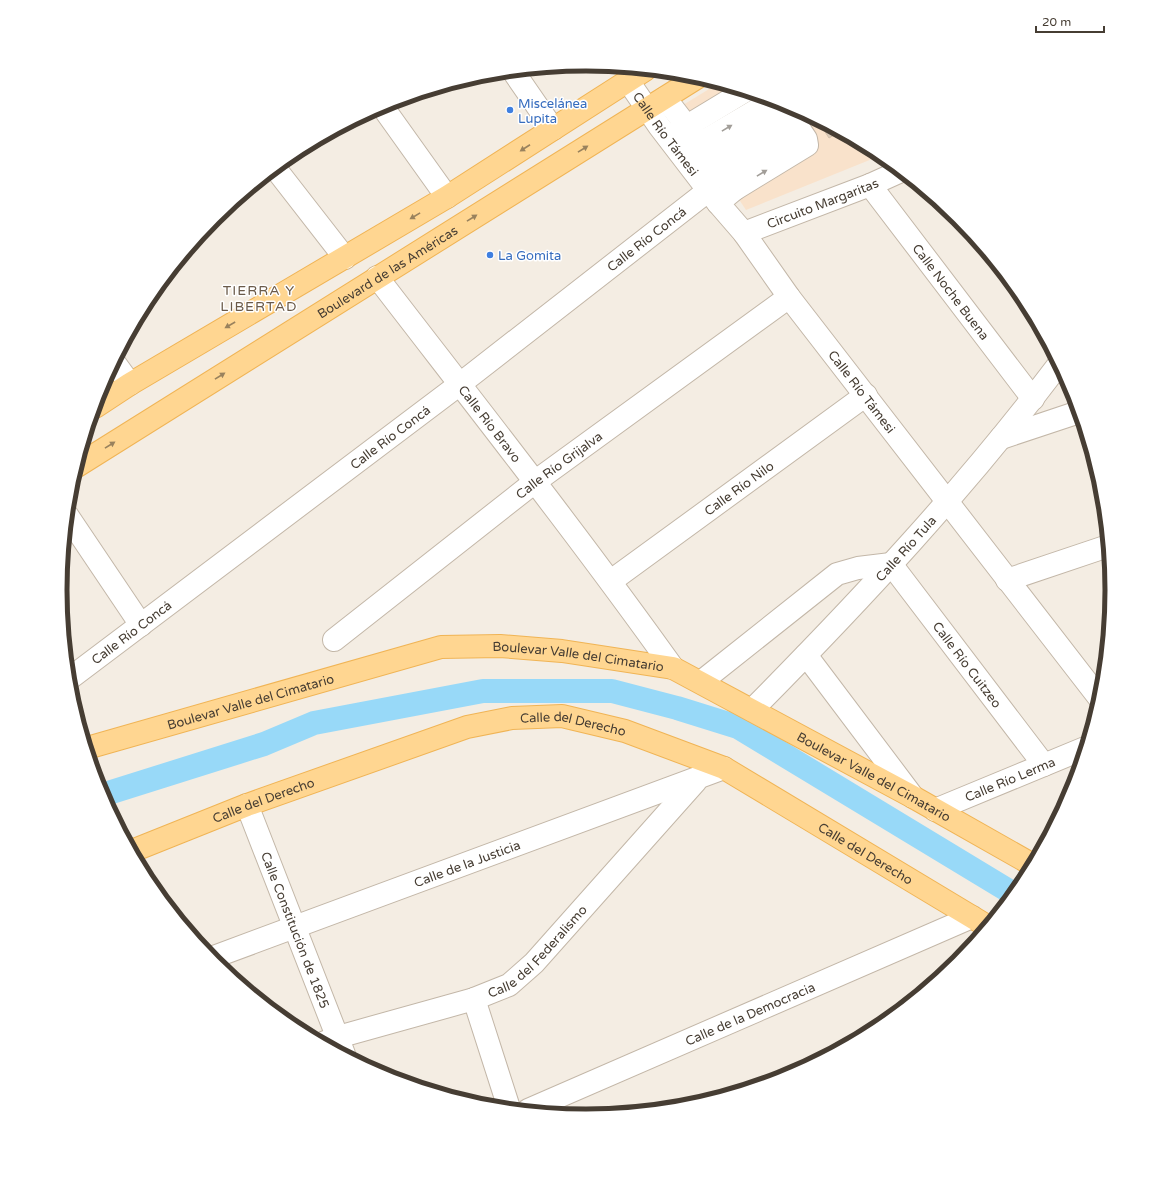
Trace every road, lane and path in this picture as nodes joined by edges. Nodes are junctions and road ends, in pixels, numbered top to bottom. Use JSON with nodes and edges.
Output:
{"nodes":[{"id":1,"x":516,"y":75,"type":"edge"},
{"id":2,"x":636,"y":75,"type":"edge"},
{"id":3,"x":686,"y":81,"type":"edge"},
{"id":4,"x":739,"y":95,"type":"edge"},
{"id":5,"x":656,"y":104,"type":"junction"},
{"id":6,"x":386,"y":111,"type":"edge"},
{"id":7,"x":786,"y":111,"type":"edge"},
{"id":8,"x":687,"y":127,"type":"junction"},
{"id":9,"x":554,"y":129,"type":"junction"},
{"id":10,"x":668,"y":137,"type":"junction"},
{"id":11,"x":718,"y":166,"type":"junction"},
{"id":12,"x":278,"y":172,"type":"edge"},
{"id":13,"x":896,"y":173,"type":"edge"},
{"id":14,"x":701,"y":180,"type":"junction"},
{"id":15,"x":870,"y":185,"type":"junction"},
{"id":16,"x":447,"y":197,"type":"junction"},
{"id":17,"x":744,"y":233,"type":"junction"},
{"id":18,"x":345,"y":258,"type":"junction"},
{"id":19,"x":378,"y":277,"type":"junction"},
{"id":20,"x":789,"y":297,"type":"junction"},
{"id":21,"x":118,"y":367,"type":"edge"},
{"id":22,"x":1055,"y":369,"type":"edge"},
{"id":23,"x":130,"y":384,"type":"junction"},
{"id":24,"x":460,"y":384,"type":"junction"},
{"id":25,"x":866,"y":395,"type":"junction"},
{"id":26,"x":1033,"y":399,"type":"junction"},
{"id":27,"x":103,"y":402,"type":"edge"},
{"id":28,"x":1074,"y":414,"type":"edge"},
{"id":29,"x":1001,"y":438,"type":"junction"},
{"id":30,"x":84,"y":462,"type":"edge"},
{"id":31,"x":536,"y":481,"type":"junction"},
{"id":32,"x":948,"y":502,"type":"junction"},
{"id":33,"x":71,"y":521,"type":"edge"},
{"id":34,"x":1103,"y":548,"type":"edge"},
{"id":35,"x":891,"y":564,"type":"junction"},
{"id":36,"x":1007,"y":580,"type":"junction"},
{"id":37,"x":611,"y":581,"type":"junction"},
{"id":38,"x":141,"y":625,"type":"junction"},
{"id":39,"x":334,"y":640,"type":"dead end"},
{"id":40,"x":806,"y":655,"type":"junction"},
{"id":41,"x":673,"y":668,"type":"junction"},
{"id":42,"x":74,"y":675,"type":"edge"},
{"id":43,"x":701,"y":682,"type":"junction"},
{"id":44,"x":1096,"y":688,"type":"edge"},
{"id":45,"x":752,"y":710,"type":"junction"},
{"id":46,"x":92,"y":747,"type":"edge"},
{"id":47,"x":1079,"y":751,"type":"edge"},
{"id":48,"x":1044,"y":766,"type":"junction"},
{"id":49,"x":724,"y":768,"type":"junction"},
{"id":50,"x":698,"y":778,"type":"junction"},
{"id":51,"x":913,"y":797,"type":"junction"},
{"id":52,"x":247,"y":805,"type":"junction"},
{"id":53,"x":935,"y":810,"type":"junction"},
{"id":54,"x":137,"y":849,"type":"edge"},
{"id":55,"x":1027,"y":862,"type":"edge"},
{"id":56,"x":980,"y":922,"type":"edge"},
{"id":57,"x":295,"y":926,"type":"junction"},
{"id":58,"x":218,"y":955,"type":"edge"},
{"id":59,"x":474,"y":999,"type":"junction"},
{"id":60,"x":335,"y":1044,"type":"edge"},
{"id":61,"x":336,"y":1045,"type":"edge"},
{"id":62,"x":507,"y":1103,"type":"edge"},
{"id":63,"x":536,"y":1107,"type":"edge"}],
"edges":[{"from":1,"to":9,"type":"street"},
{"from":2,"to":5,"type":"street","name":"Calle Río Támesi"},
{"from":2,"to":9,"type":"main road"},
{"from":3,"to":5,"type":"main road","name":"Boulevard de las Américas"},
{"from":4,"to":8,"type":"street"},
{"from":5,"to":8,"type":"street"},
{"from":5,"to":10,"type":"street","name":"Calle Río Támesi"},
{"from":19,"to":5,"type":"main road","name":"Boulevard de las Américas","one_way":true},
{"from":6,"to":16,"type":"street"},
{"from":11,"to":7,"type":"street","one_way":true},
{"from":11,"to":7,"type":"street","one_way":true},
{"from":8,"to":10,"type":"street"},
{"from":8,"to":11,"type":"street"},
{"from":9,"to":16,"type":"main road","one_way":true},
{"from":10,"to":14,"type":"street","name":"Calle Río Támesi"},
{"from":11,"to":14,"type":"street"},
{"from":11,"to":14,"type":"street"},
{"from":12,"to":18,"type":"street"},
{"from":13,"to":15,"type":"street","name":"Circuito Margaritas"},
{"from":14,"to":17,"type":"street","name":"Calle Río Támesi"},
{"from":14,"to":24,"type":"street","name":"Calle Río Concá"},
{"from":15,"to":17,"type":"street","name":"Circuito Margaritas"},
{"from":15,"to":26,"type":"street","name":"Calle Noche Buena"},
{"from":16,"to":18,"type":"main road","one_way":true},
{"from":17,"to":20,"type":"street","name":"Calle Río Támesi"},
{"from":18,"to":23,"type":"main road","one_way":true},
{"from":19,"to":24,"type":"street","name":"Calle Río Bravo"},
{"from":30,"to":19,"type":"main road","name":"Boulevard de las Américas","one_way":true},
{"from":20,"to":25,"type":"street","name":"Calle Río Támesi"},
{"from":20,"to":31,"type":"street","name":"Calle Río Grijalva"},
{"from":21,"to":23,"type":"street"},
{"from":22,"to":26,"type":"street","name":"Calle Río Tula"},
{"from":23,"to":27,"type":"main road"},
{"from":24,"to":31,"type":"street","name":"Calle Río Bravo"},
{"from":24,"to":38,"type":"street","name":"Calle Río Concá"},
{"from":25,"to":32,"type":"street","name":"Calle Río Támesi"},
{"from":25,"to":37,"type":"street","name":"Calle Río Nilo"},
{"from":26,"to":29,"type":"street","name":"Calle Río Tula"},
{"from":28,"to":29,"type":"street"},
{"from":29,"to":32,"type":"street","name":"Calle Río Tula"},
{"from":31,"to":37,"type":"street","name":"Calle Río Bravo"},
{"from":31,"to":39,"type":"street","name":"Calle Río Grijalva"},
{"from":32,"to":35,"type":"street","name":"Calle Río Tula"},
{"from":32,"to":36,"type":"street","name":"Calle Río Támesi"},
{"from":33,"to":38,"type":"street"},
{"from":34,"to":36,"type":"street"},
{"from":35,"to":40,"type":"street","name":"Calle Río Tula"},
{"from":35,"to":43,"type":"street"},
{"from":35,"to":48,"type":"street","name":"Calle Río Cuitzeo"},
{"from":36,"to":44,"type":"street","name":"Calle Río Támesi"},
{"from":37,"to":41,"type":"street","name":"Calle Río Bravo"},
{"from":38,"to":42,"type":"street","name":"Calle Río Concá"},
{"from":40,"to":45,"type":"street","name":"Calle Río Tula"},
{"from":40,"to":51,"type":"street"},
{"from":41,"to":43,"type":"main road","name":"Boulevar Valle del Cimatario"},
{"from":41,"to":46,"type":"main road","name":"Boulevar Valle del Cimatario"},
{"from":43,"to":45,"type":"main road","name":"Boulevar Valle del Cimatario"},
{"from":45,"to":51,"type":"main road","name":"Boulevar Valle del Cimatario"},
{"from":47,"to":48,"type":"street","name":"Calle Río Lerma"},
{"from":48,"to":53,"type":"street","name":"Calle Río Lerma"},
{"from":49,"to":50,"type":"street","name":"Calle de la Justicia"},
{"from":49,"to":52,"type":"main road","name":"Calle del Derecho"},
{"from":49,"to":56,"type":"main road","name":"Calle del Derecho"},
{"from":50,"to":57,"type":"street","name":"Calle de la Justicia"},
{"from":50,"to":59,"type":"street","name":"Calle del Federalismo"},
{"from":51,"to":53,"type":"main road","name":"Boulevar Valle del Cimatario"},
{"from":52,"to":54,"type":"main road","name":"Calle del Derecho"},
{"from":52,"to":57,"type":"street","name":"Calle Constitución de 1825"},
{"from":53,"to":55,"type":"main road","name":"Boulevar Valle del Cimatario"},
{"from":56,"to":63,"type":"street","name":"Calle de la Democracia"},
{"from":57,"to":58,"type":"street","name":"Calle de la Justicia"},
{"from":57,"to":60,"type":"street","name":"Calle Constitución de 1825"},
{"from":59,"to":61,"type":"street","name":"Calle del Federalismo"},
{"from":59,"to":62,"type":"street"}]}
